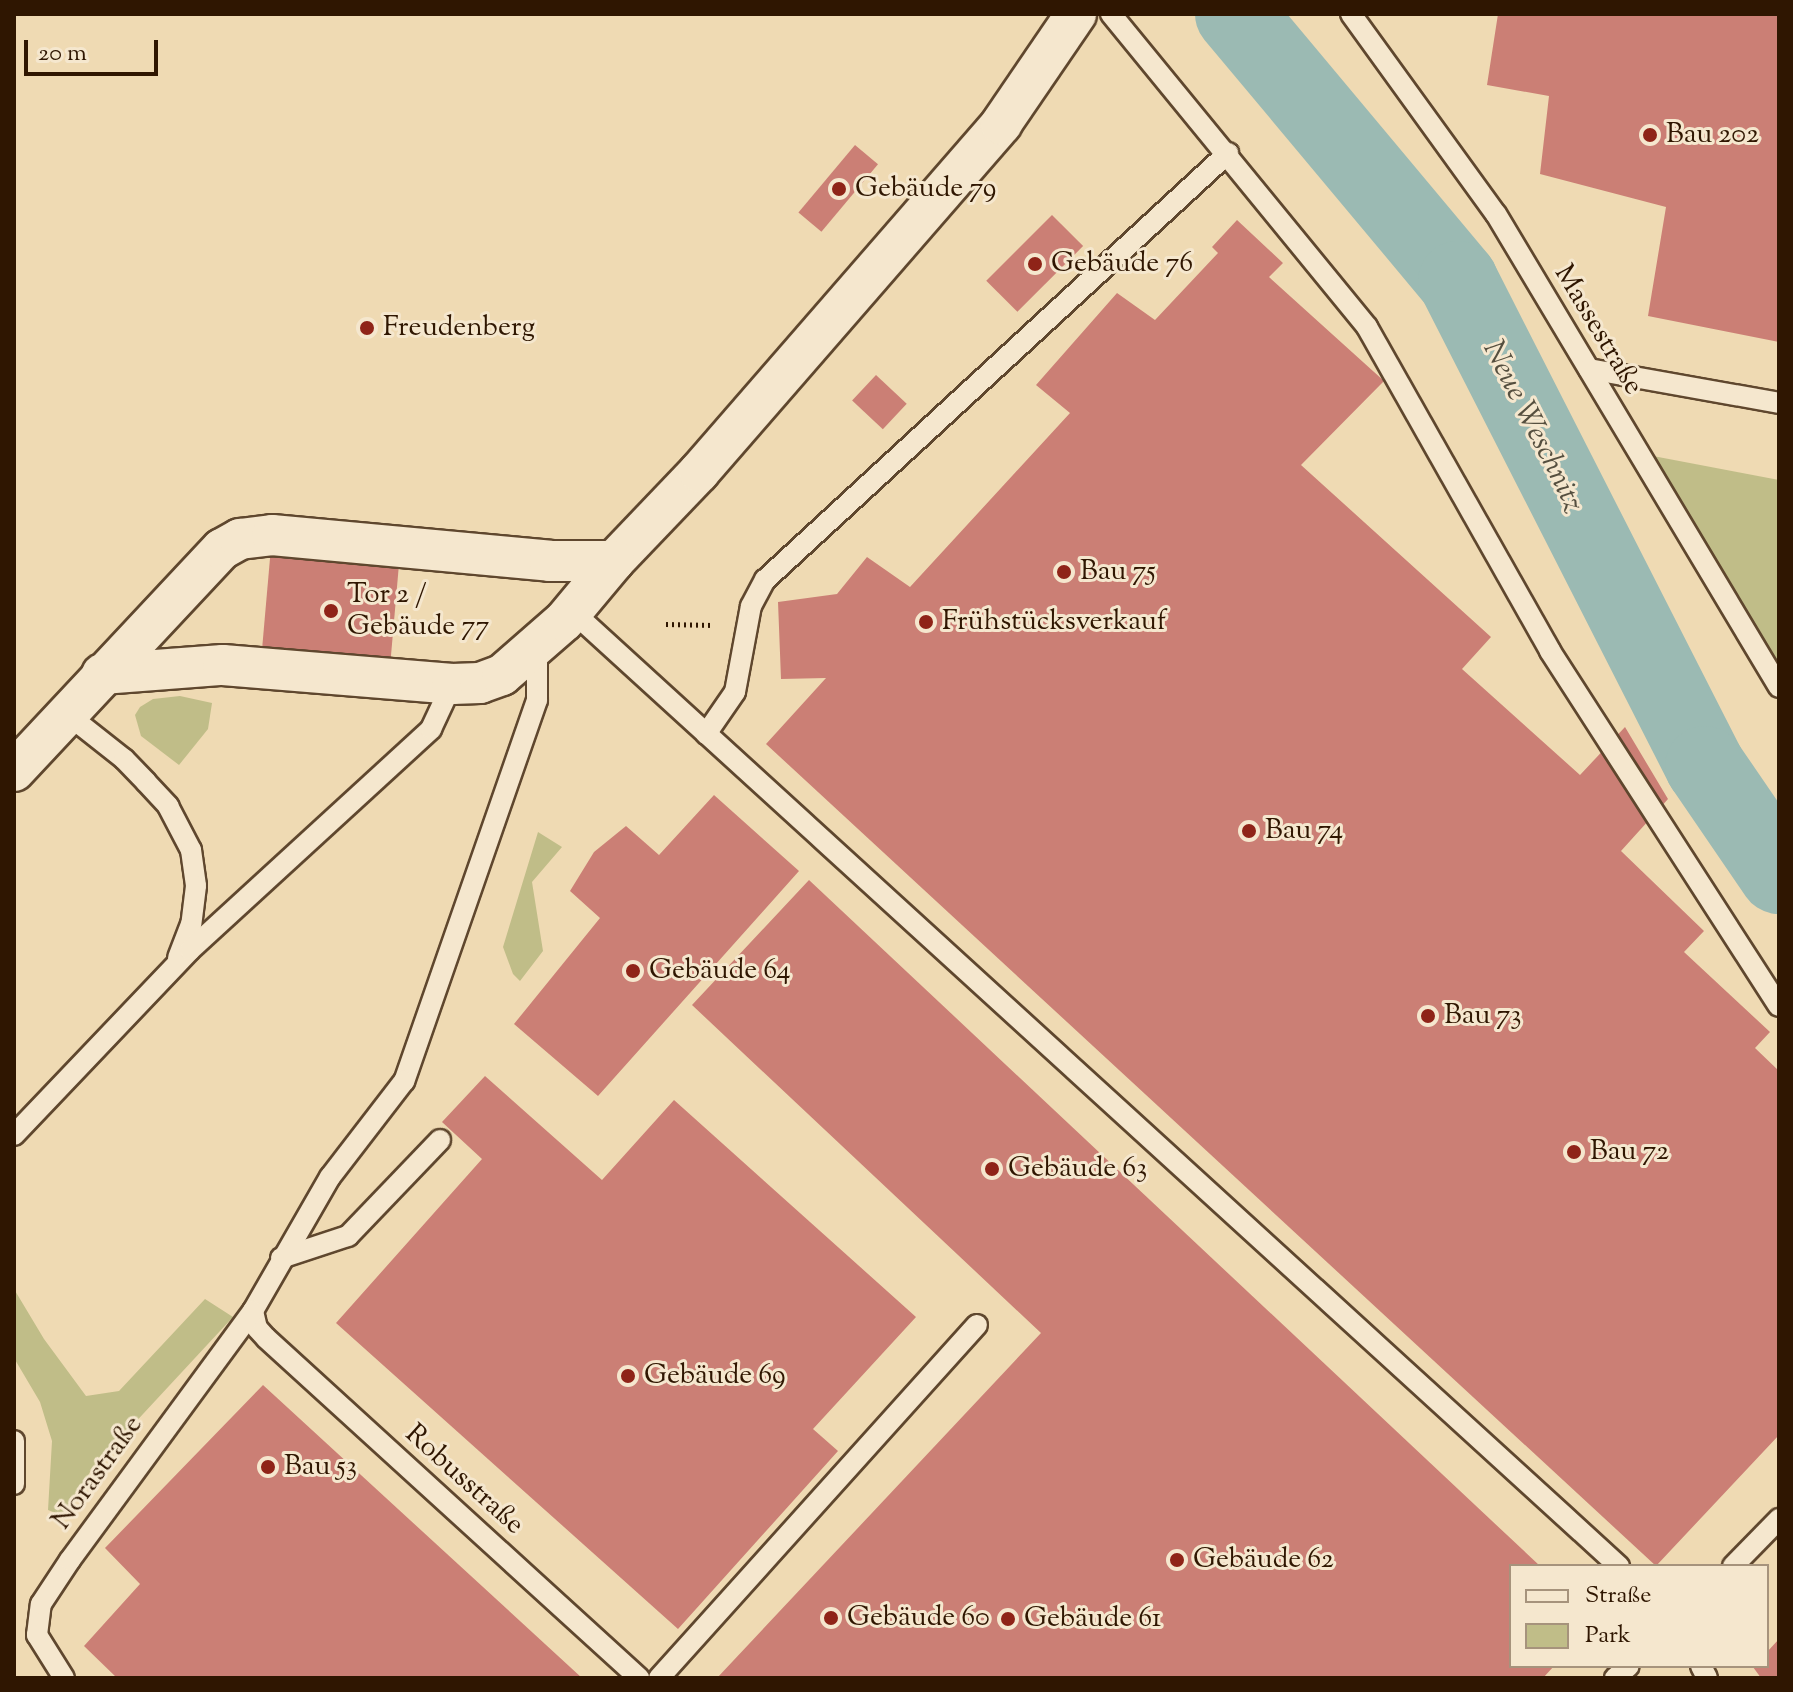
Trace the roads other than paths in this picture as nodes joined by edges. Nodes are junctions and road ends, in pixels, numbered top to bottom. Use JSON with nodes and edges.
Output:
{"nodes":[{"id":1,"x":1076,"y":14,"type":"edge"},
{"id":2,"x":1111,"y":14,"type":"edge"},
{"id":3,"x":1351,"y":14,"type":"edge"},
{"id":4,"x":1232,"y":159,"type":"junction"},
{"id":5,"x":1589,"y":369,"type":"junction"},
{"id":6,"x":1779,"y":403,"type":"edge"},
{"id":7,"x":614,"y":561,"type":"junction"},
{"id":8,"x":573,"y":612,"type":"junction"},
{"id":9,"x":537,"y":648,"type":"junction"},
{"id":10,"x":102,"y":674,"type":"junction"},
{"id":11,"x":452,"y":684,"type":"junction"},
{"id":12,"x":1779,"y":687,"type":"edge"},
{"id":13,"x":67,"y":714,"type":"junction"},
{"id":14,"x":706,"y":734,"type":"junction"},
{"id":15,"x":14,"y":771,"type":"edge"},
{"id":16,"x":175,"y":965,"type":"junction"},
{"id":17,"x":1779,"y":1006,"type":"edge"},
{"id":18,"x":14,"y":1135,"type":"edge"},
{"id":19,"x":440,"y":1140,"type":"dead end"},
{"id":20,"x":281,"y":1258,"type":"junction"},
{"id":21,"x":254,"y":1316,"type":"junction"},
{"id":22,"x":977,"y":1325,"type":"dead end"},
{"id":23,"x":14,"y":1441,"type":"edge"},
{"id":24,"x":14,"y":1484,"type":"edge"},
{"id":25,"x":1779,"y":1519,"type":"edge"},
{"id":26,"x":1617,"y":1564,"type":"edge"},
{"id":27,"x":1735,"y":1564,"type":"edge"},
{"id":28,"x":64,"y":1678,"type":"edge"},
{"id":29,"x":639,"y":1678,"type":"edge"},
{"id":30,"x":659,"y":1678,"type":"edge"}],
"edges":[{"from":1,"to":7,"type":"street"},
{"from":2,"to":4,"type":"lane"},
{"from":3,"to":5,"type":"lane","name":"Massestraße"},
{"from":4,"to":14,"type":"lane"},
{"from":4,"to":17,"type":"lane"},
{"from":5,"to":6,"type":"lane"},
{"from":5,"to":12,"type":"lane","name":"Massestraße"},
{"from":7,"to":8,"type":"street"},
{"from":7,"to":10,"type":"street"},
{"from":8,"to":9,"type":"street"},
{"from":8,"to":14,"type":"lane"},
{"from":9,"to":11,"type":"street"},
{"from":9,"to":20,"type":"lane","name":"Norastraße"},
{"from":10,"to":11,"type":"street"},
{"from":10,"to":13,"type":"street"},
{"from":11,"to":16,"type":"lane"},
{"from":13,"to":15,"type":"street"},
{"from":13,"to":16,"type":"lane"},
{"from":14,"to":26,"type":"lane"},
{"from":16,"to":18,"type":"lane"},
{"from":19,"to":20,"type":"lane"},
{"from":20,"to":21,"type":"lane","name":"Norastraße"},
{"from":21,"to":28,"type":"lane","name":"Norastraße"},
{"from":21,"to":29,"type":"lane","name":"Robusstraße"},
{"from":22,"to":30,"type":"lane"},
{"from":23,"to":24,"type":"lane"},
{"from":25,"to":27,"type":"lane"}]}
